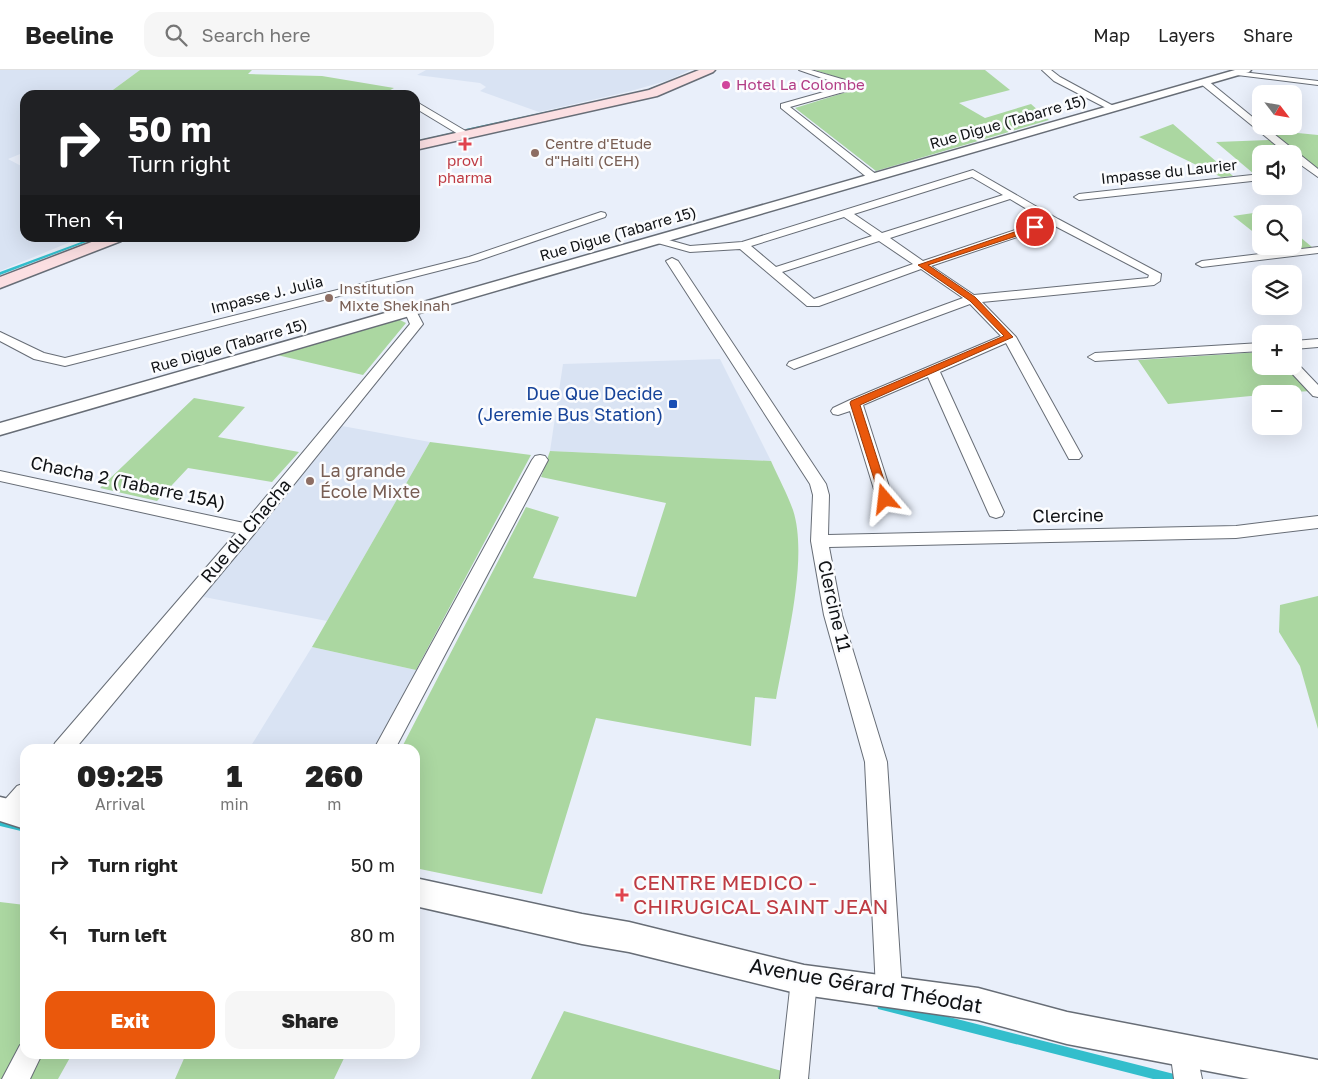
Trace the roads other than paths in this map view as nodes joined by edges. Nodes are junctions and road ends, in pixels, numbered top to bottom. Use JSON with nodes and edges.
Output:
{"nodes":[{"id":1,"x":709,"y":70,"type":"edge"},
{"id":2,"x":803,"y":70,"type":"edge"},
{"id":3,"x":1046,"y":70,"type":"edge"},
{"id":4,"x":1241,"y":71,"type":"edge"},
{"id":5,"x":1204,"y":82,"type":"junction"},
{"id":6,"x":1318,"y":83,"type":"edge"},
{"id":7,"x":420,"y":107,"type":"edge"},
{"id":8,"x":1115,"y":109,"type":"junction"},
{"id":9,"x":466,"y":135,"type":"junction"},
{"id":10,"x":420,"y":145,"type":"edge"},
{"id":11,"x":1282,"y":145,"type":"edge"},
{"id":12,"x":1302,"y":161,"type":"edge"},
{"id":13,"x":1302,"y":173,"type":"edge"},
{"id":14,"x":1316,"y":173,"type":"edge"},
{"id":15,"x":873,"y":177,"type":"junction"},
{"id":16,"x":1252,"y":178,"type":"edge"},
{"id":17,"x":1010,"y":196,"type":"junction"},
{"id":18,"x":1079,"y":197,"type":"dead end"},
{"id":19,"x":844,"y":212,"type":"junction"},
{"id":20,"x":601,"y":215,"type":"dead end"},
{"id":21,"x":1054,"y":221,"type":"junction"},
{"id":22,"x":882,"y":238,"type":"junction"},
{"id":23,"x":658,"y":240,"type":"junction"},
{"id":24,"x":104,"y":242,"type":"edge"},
{"id":25,"x":743,"y":245,"type":"junction"},
{"id":26,"x":1318,"y":250,"type":"edge"},
{"id":27,"x":672,"y":261,"type":"dead end"},
{"id":28,"x":1202,"y":264,"type":"dead end"},
{"id":29,"x":922,"y":265,"type":"junction"},
{"id":30,"x":774,"y":271,"type":"junction"},
{"id":31,"x":0,"y":283,"type":"edge"},
{"id":32,"x":972,"y":299,"type":"junction"},
{"id":33,"x":410,"y":310,"type":"junction"},
{"id":34,"x":0,"y":336,"type":"edge"},
{"id":35,"x":1009,"y":337,"type":"junction"},
{"id":36,"x":1318,"y":343,"type":"edge"},
{"id":37,"x":1302,"y":344,"type":"edge"},
{"id":38,"x":1252,"y":348,"type":"edge"},
{"id":39,"x":1094,"y":358,"type":"dead end"},
{"id":40,"x":794,"y":365,"type":"dead end"},
{"id":41,"x":932,"y":370,"type":"junction"},
{"id":42,"x":1302,"y":375,"type":"edge"},
{"id":43,"x":1316,"y":388,"type":"edge"},
{"id":44,"x":855,"y":403,"type":"junction"},
{"id":45,"x":838,"y":410,"type":"dead end"},
{"id":46,"x":0,"y":429,"type":"edge"},
{"id":47,"x":1074,"y":456,"type":"dead end"},
{"id":48,"x":540,"y":460,"type":"dead end"},
{"id":49,"x":0,"y":476,"type":"edge"},
{"id":50,"x":885,"y":499,"type":"dead end"},
{"id":51,"x":996,"y":512,"type":"dead end"},
{"id":52,"x":1318,"y":522,"type":"edge"},
{"id":53,"x":248,"y":530,"type":"junction"},
{"id":54,"x":819,"y":541,"type":"junction"},
{"id":55,"x":66,"y":744,"type":"edge"},
{"id":56,"x":387,"y":744,"type":"edge"},
{"id":57,"x":420,"y":893,"type":"edge"},
{"id":58,"x":804,"y":988,"type":"junction"},
{"id":59,"x":889,"y":990,"type":"junction"},
{"id":60,"x":1183,"y":1050,"type":"junction"},
{"id":61,"x":26,"y":1059,"type":"edge"},
{"id":62,"x":1318,"y":1076,"type":"edge"},
{"id":63,"x":16,"y":1079,"type":"edge"},
{"id":64,"x":794,"y":1079,"type":"edge"},
{"id":65,"x":1188,"y":1079,"type":"edge"}],
"edges":[{"from":1,"to":9,"type":"main road"},
{"from":2,"to":15,"type":"street"},
{"from":3,"to":8,"type":"street"},
{"from":4,"to":5,"type":"street","name":"Rue Digue (Tabarre 15)"},
{"from":4,"to":6,"type":"street"},
{"from":5,"to":8,"type":"street","name":"Rue Digue (Tabarre 15)"},
{"from":5,"to":11,"type":"street"},
{"from":7,"to":9,"type":"street"},
{"from":8,"to":15,"type":"street","name":"Rue Digue (Tabarre 15)"},
{"from":9,"to":10,"type":"main road"},
{"from":12,"to":14,"type":"street"},
{"from":13,"to":14,"type":"street"},
{"from":15,"to":23,"type":"street","name":"Rue Digue (Tabarre 15)"},
{"from":16,"to":18,"type":"street","name":"Impasse du Laurier"},
{"from":17,"to":19,"type":"street"},
{"from":17,"to":21,"type":"street"},
{"from":17,"to":22,"type":"street"},
{"from":19,"to":22,"type":"street"},
{"from":19,"to":25,"type":"street"},
{"from":20,"to":34,"type":"street","name":"Impasse J. Julia"},
{"from":21,"to":29,"type":"street"},
{"from":21,"to":32,"type":"street"},
{"from":22,"to":29,"type":"street"},
{"from":22,"to":30,"type":"street"},
{"from":23,"to":25,"type":"street"},
{"from":23,"to":33,"type":"street","name":"Rue Digue (Tabarre 15)"},
{"from":24,"to":31,"type":"main road"},
{"from":25,"to":30,"type":"street"},
{"from":26,"to":28,"type":"street"},
{"from":27,"to":54,"type":"street","name":"Clercine 11"},
{"from":29,"to":30,"type":"street"},
{"from":29,"to":32,"type":"street"},
{"from":32,"to":35,"type":"street"},
{"from":32,"to":40,"type":"street"},
{"from":33,"to":46,"type":"street","name":"Rue Digue (Tabarre 15)"},
{"from":33,"to":53,"type":"street","name":"Rue du Chacha"},
{"from":35,"to":41,"type":"street"},
{"from":35,"to":47,"type":"street"},
{"from":36,"to":37,"type":"street"},
{"from":38,"to":39,"type":"street"},
{"from":41,"to":44,"type":"street"},
{"from":41,"to":51,"type":"street"},
{"from":42,"to":43,"type":"street"},
{"from":44,"to":45,"type":"street"},
{"from":44,"to":50,"type":"street"},
{"from":48,"to":56,"type":"street"},
{"from":49,"to":53,"type":"street","name":"Chacha 2 (Tabarre 15A)"},
{"from":52,"to":54,"type":"street","name":"Clercine"},
{"from":53,"to":55,"type":"street","name":"Rue du Chacha"},
{"from":54,"to":59,"type":"street","name":"Clercine 11"},
{"from":57,"to":58,"type":"street","name":"Avenue Gérard Théodat"},
{"from":58,"to":59,"type":"street","name":"Avenue Gérard Théodat"},
{"from":58,"to":64,"type":"street"},
{"from":59,"to":60,"type":"street","name":"Avenue Gérard Théodat"},
{"from":60,"to":62,"type":"street","name":"Avenue Gérard Théodat"},
{"from":60,"to":65,"type":"street"},
{"from":61,"to":63,"type":"street"}]}
